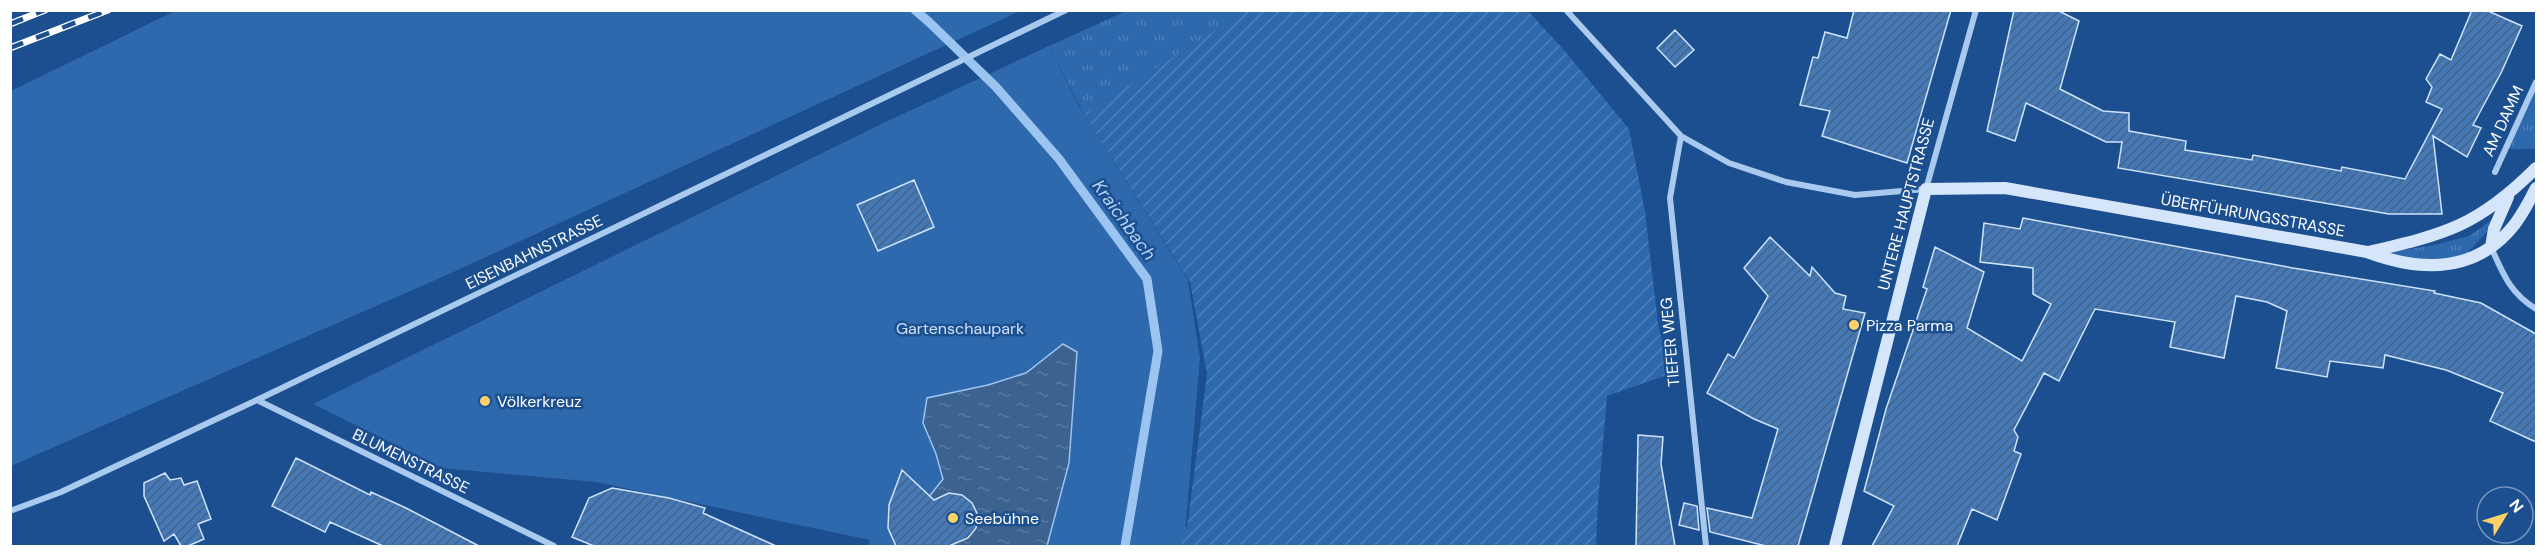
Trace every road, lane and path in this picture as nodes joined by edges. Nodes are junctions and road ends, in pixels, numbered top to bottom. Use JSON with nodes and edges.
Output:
{"nodes":[{"id":1,"x":1066,"y":10,"type":"edge"},
{"id":2,"x":1566,"y":10,"type":"edge"},
{"id":3,"x":1976,"y":10,"type":"edge"},
{"id":4,"x":2536,"y":82,"type":"edge"},
{"id":5,"x":1681,"y":136,"type":"junction"},
{"id":6,"x":2536,"y":168,"type":"edge"},
{"id":7,"x":2494,"y":172,"type":"dead end"},
{"id":8,"x":2536,"y":188,"type":"edge"},
{"id":9,"x":1926,"y":189,"type":"junction"},
{"id":10,"x":2508,"y":196,"type":"junction"},
{"id":11,"x":2491,"y":247,"type":"junction"},
{"id":12,"x":2367,"y":252,"type":"junction"},
{"id":13,"x":2536,"y":309,"type":"edge"},
{"id":14,"x":257,"y":400,"type":"junction"},
{"id":15,"x":10,"y":511,"type":"edge"},
{"id":16,"x":554,"y":546,"type":"edge"},
{"id":17,"x":1706,"y":546,"type":"edge"},
{"id":18,"x":1835,"y":546,"type":"edge"}],
"edges":[{"from":1,"to":14,"type":"street","name":"EISENBAHNSTRASSE"},
{"from":2,"to":5,"type":"street"},
{"from":3,"to":9,"type":"street","name":"UNTERE HAUPTSTRASSE"},
{"from":4,"to":7,"type":"street","name":"AM DAMM"},
{"from":5,"to":9,"type":"street"},
{"from":5,"to":17,"type":"street","name":"TIEFER WEG"},
{"from":6,"to":10,"type":"main road"},
{"from":8,"to":11,"type":"main road","name":"ÜBERFÜHRUNGSSTRASSE"},
{"from":9,"to":12,"type":"main road","name":"ÜBERFÜHRUNGSSTRASSE"},
{"from":9,"to":18,"type":"main road","name":"UNTERE HAUPTSTRASSE"},
{"from":10,"to":11,"type":"main road"},
{"from":10,"to":12,"type":"main road"},
{"from":11,"to":12,"type":"main road","name":"ÜBERFÜHRUNGSSTRASSE"},
{"from":11,"to":13,"type":"street"},
{"from":14,"to":15,"type":"street","name":"EISENBAHNSTRASSE"},
{"from":14,"to":16,"type":"street","name":"BLUMENSTRASSE"}]}
